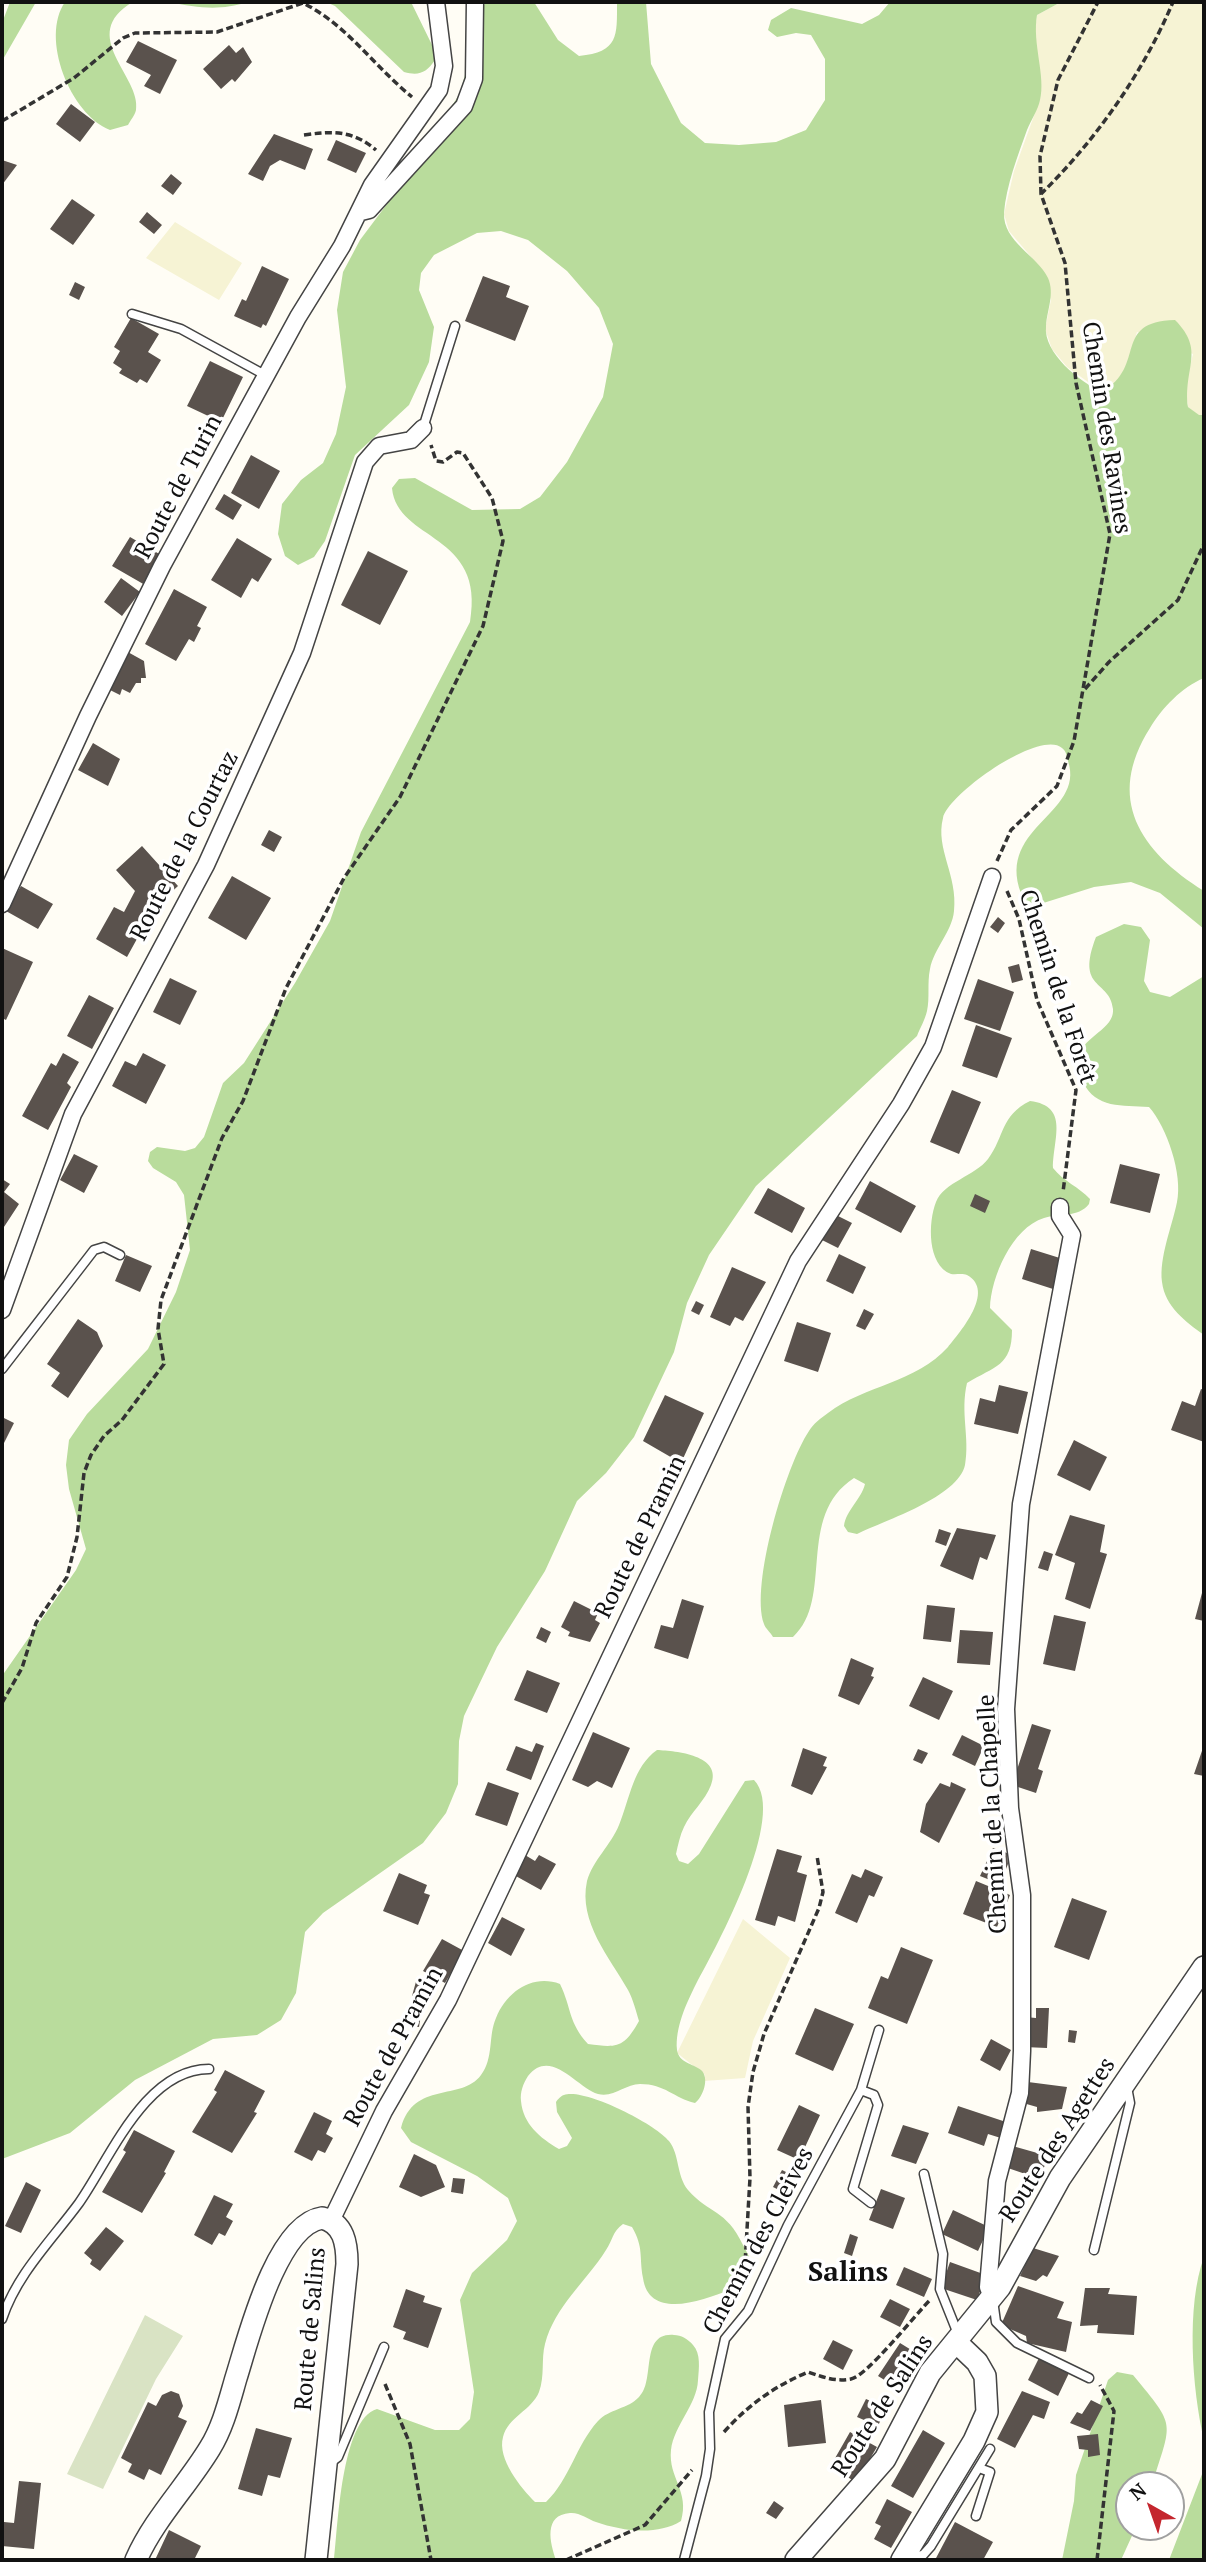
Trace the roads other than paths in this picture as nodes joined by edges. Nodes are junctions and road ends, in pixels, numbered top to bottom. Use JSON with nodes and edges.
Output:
{"nodes":[{"id":1,"x":436,"y":2,"type":"edge"},
{"id":2,"x":475,"y":2,"type":"edge"},
{"id":3,"x":359,"y":212,"type":"junction"},
{"id":4,"x":132,"y":314,"type":"dead end"},
{"id":5,"x":455,"y":326,"type":"dead end"},
{"id":6,"x":265,"y":375,"type":"junction"},
{"id":7,"x":428,"y":432,"type":"joint"},
{"id":8,"x":998,"y":881,"type":"road end"},
{"id":9,"x":2,"y":904,"type":"edge"},
{"id":10,"x":1059,"y":1207,"type":"road end"},
{"id":11,"x":120,"y":1255,"type":"dead end"},
{"id":12,"x":2,"y":1310,"type":"edge"},
{"id":13,"x":2,"y":1368,"type":"edge"},
{"id":14,"x":1204,"y":1967,"type":"edge"},
{"id":15,"x":878,"y":2030,"type":"dead end"},
{"id":16,"x":209,"y":2069,"type":"dead end"},
{"id":17,"x":1124,"y":2085,"type":"junction"},
{"id":18,"x":861,"y":2090,"type":"junction"},
{"id":19,"x":924,"y":2174,"type":"dead end"},
{"id":20,"x":871,"y":2203,"type":"dead end"},
{"id":21,"x":331,"y":2221,"type":"junction"},
{"id":22,"x":1094,"y":2250,"type":"dead end"},
{"id":23,"x":992,"y":2297,"type":"junction"},
{"id":24,"x":2,"y":2319,"type":"edge"},
{"id":25,"x":958,"y":2339,"type":"junction"},
{"id":26,"x":384,"y":2347,"type":"dead end"},
{"id":27,"x":1089,"y":2378,"type":"road end"},
{"id":28,"x":990,"y":2449,"type":"dead end"},
{"id":29,"x":325,"y":2466,"type":"junction"},
{"id":30,"x":979,"y":2468,"type":"junction"},
{"id":31,"x":976,"y":2516,"type":"dead end"},
{"id":32,"x":902,"y":2559,"type":"edge"},
{"id":33,"x":136,"y":2560,"type":"edge"},
{"id":34,"x":316,"y":2560,"type":"edge"},
{"id":35,"x":684,"y":2560,"type":"edge"},
{"id":36,"x":796,"y":2560,"type":"edge"}],
"edges":[{"from":1,"to":3,"type":"street","name":"Route de Turin"},
{"from":2,"to":3,"type":"street"},
{"from":3,"to":6,"type":"street","name":"Route de Turin"},
{"from":4,"to":6,"type":"lane"},
{"from":5,"to":7,"type":"lane"},
{"from":6,"to":9,"type":"street","name":"Route de Turin"},
{"from":7,"to":12,"type":"street","name":"Route de la Courtaz"},
{"from":8,"to":21,"type":"street","name":"Route de Pramin"},
{"from":10,"to":23,"type":"street","name":"Chemin de la Chapelle"},
{"from":11,"to":13,"type":"lane"},
{"from":14,"to":17,"type":"street","name":"Route des Agettes"},
{"from":15,"to":18,"type":"lane","name":"Chemin des Cleives"},
{"from":16,"to":24,"type":"lane"},
{"from":17,"to":22,"type":"lane"},
{"from":17,"to":23,"type":"street","name":"Route des Agettes"},
{"from":18,"to":20,"type":"lane"},
{"from":18,"to":35,"type":"lane","name":"Chemin des Cleives"},
{"from":19,"to":25,"type":"lane"},
{"from":21,"to":29,"type":"street","name":"Route de Salins"},
{"from":21,"to":33,"type":"street","name":"Route de Salins"},
{"from":23,"to":25,"type":"street","name":"Route des Agettes"},
{"from":23,"to":27,"type":"lane"},
{"from":25,"to":32,"type":"street"},
{"from":25,"to":36,"type":"street","name":"Route de Salins"},
{"from":26,"to":29,"type":"lane"},
{"from":28,"to":30,"type":"lane"},
{"from":29,"to":34,"type":"street","name":"Route de Salins"},
{"from":30,"to":31,"type":"lane"},
{"from":30,"to":32,"type":"lane"}]}
